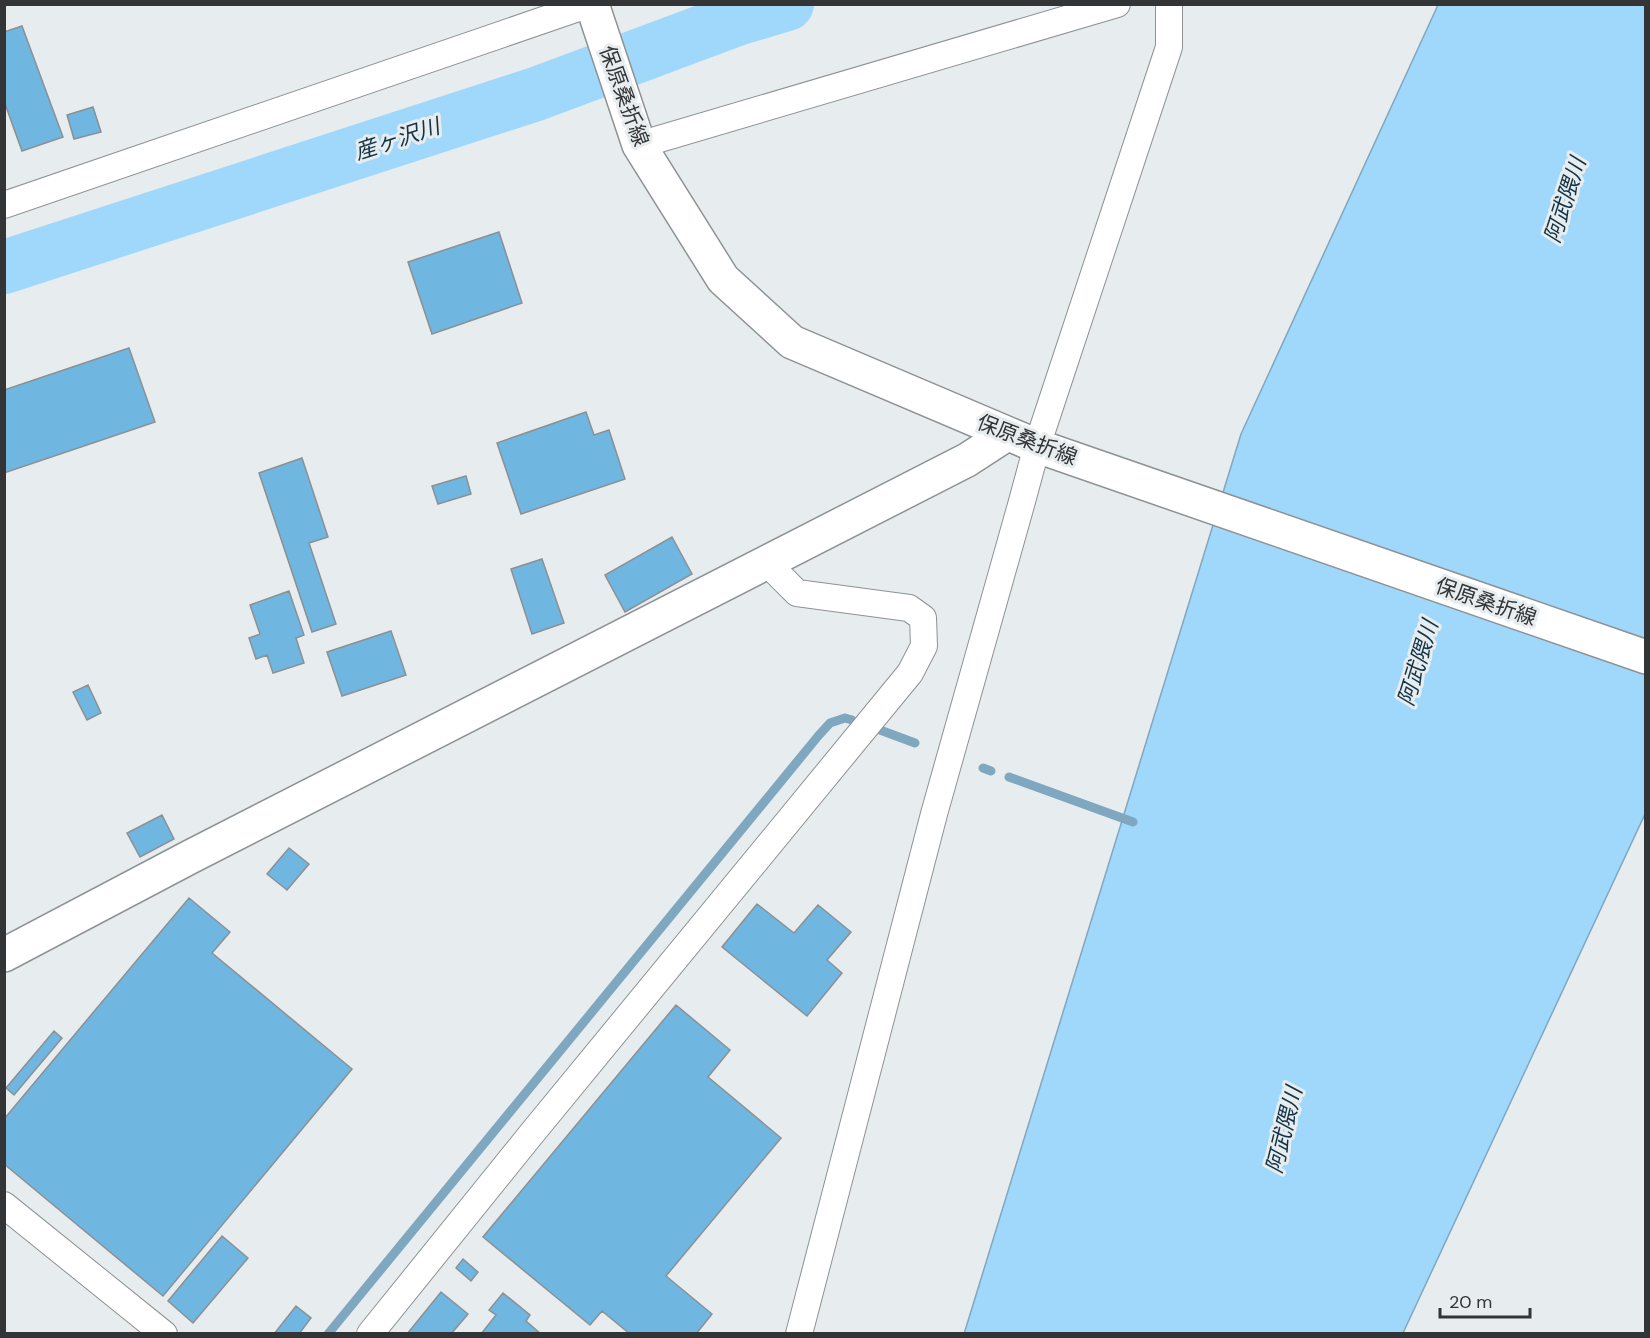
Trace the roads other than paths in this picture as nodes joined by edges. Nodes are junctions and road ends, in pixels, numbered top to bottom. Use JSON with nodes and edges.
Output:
{"nodes":[{"id":1,"x":1117,"y":4,"type":"edge"},
{"id":2,"x":1169,"y":4,"type":"edge"},
{"id":3,"x":593,"y":9,"type":"edge"},
{"id":4,"x":639,"y":145,"type":"junction"},
{"id":5,"x":4,"y":205,"type":"edge"},
{"id":6,"x":1032,"y":443,"type":"junction"},
{"id":7,"x":766,"y":562,"type":"junction"},
{"id":8,"x":1646,"y":657,"type":"edge"},
{"id":9,"x":4,"y":955,"type":"edge"},
{"id":10,"x":4,"y":1204,"type":"edge"},
{"id":11,"x":164,"y":1334,"type":"edge"},
{"id":12,"x":370,"y":1334,"type":"edge"},
{"id":13,"x":799,"y":1334,"type":"edge"}],
"edges":[{"from":1,"to":4,"type":"street"},
{"from":2,"to":6,"type":"street"},
{"from":3,"to":4,"type":"main road","name":"保原桑折線"},
{"from":3,"to":5,"type":"street"},
{"from":4,"to":6,"type":"main road","name":"保原桑折線"},
{"from":6,"to":7,"type":"main road"},
{"from":6,"to":8,"type":"main road","name":"保原桑折線"},
{"from":6,"to":13,"type":"street"},
{"from":7,"to":9,"type":"main road"},
{"from":7,"to":12,"type":"street"},
{"from":10,"to":11,"type":"street"}]}
